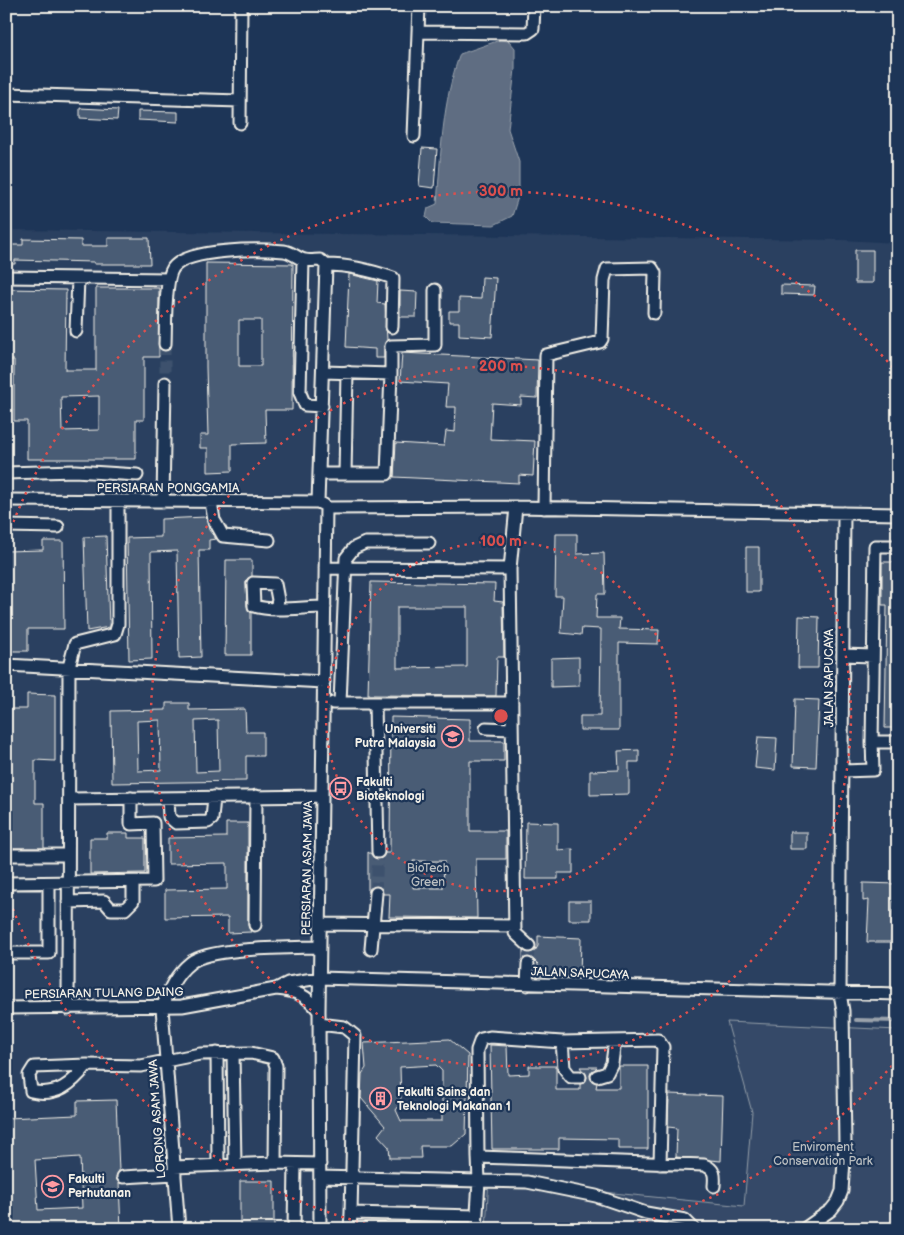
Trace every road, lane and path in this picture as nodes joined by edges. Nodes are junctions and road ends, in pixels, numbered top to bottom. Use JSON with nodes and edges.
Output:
{"nodes":[{"id":1,"x":241,"y":6,"type":"edge"},
{"id":2,"x":419,"y":6,"type":"edge"},
{"id":3,"x":534,"y":6,"type":"edge"},
{"id":4,"x":418,"y":32,"type":"junction"},
{"id":5,"x":6,"y":94,"type":"edge"},
{"id":6,"x":240,"y":101,"type":"junction"},
{"id":7,"x":240,"y":123,"type":"dead end"},
{"id":8,"x":414,"y":136,"type":"dead end"},
{"id":9,"x":303,"y":260,"type":"junction"},
{"id":10,"x":326,"y":265,"type":"junction"},
{"id":11,"x":6,"y":277,"type":"edge"},
{"id":12,"x":78,"y":278,"type":"junction"},
{"id":13,"x":169,"y":280,"type":"junction"},
{"id":14,"x":435,"y":290,"type":"dead end"},
{"id":15,"x":654,"y":313,"type":"dead end"},
{"id":16,"x":392,"y":327,"type":"dead end"},
{"id":17,"x":76,"y":331,"type":"dead end"},
{"id":18,"x":165,"y":344,"type":"tunnel mouth"},
{"id":19,"x":323,"y":372,"type":"junction"},
{"id":20,"x":347,"y":372,"type":"junction"},
{"id":21,"x":391,"y":374,"type":"junction"},
{"id":22,"x":165,"y":382,"type":"tunnel mouth"},
{"id":23,"x":322,"y":406,"type":"junction"},
{"id":24,"x":6,"y":473,"type":"edge"},
{"id":25,"x":137,"y":474,"type":"dead end"},
{"id":26,"x":319,"y":474,"type":"junction"},
{"id":27,"x":345,"y":474,"type":"junction"},
{"id":28,"x":6,"y":500,"type":"edge"},
{"id":29,"x":118,"y":501,"type":"junction"},
{"id":30,"x":163,"y":502,"type":"junction"},
{"id":31,"x":211,"y":502,"type":"junction"},
{"id":32,"x":322,"y":505,"type":"junction"},
{"id":33,"x":516,"y":507,"type":"junction"},
{"id":34,"x":544,"y":508,"type":"junction"},
{"id":35,"x":844,"y":513,"type":"junction"},
{"id":36,"x":898,"y":514,"type":"edge"},
{"id":37,"x":6,"y":526,"type":"edge"},
{"id":38,"x":58,"y":527,"type":"dead end"},
{"id":39,"x":269,"y":540,"type":"dead end"},
{"id":40,"x":429,"y":543,"type":"dead end"},
{"id":41,"x":898,"y":546,"type":"edge"},
{"id":42,"x":325,"y":568,"type":"junction"},
{"id":43,"x":343,"y":568,"type":"junction"},
{"id":44,"x":510,"y":569,"type":"junction"},
{"id":45,"x":325,"y":607,"type":"junction"},
{"id":46,"x":276,"y":608,"type":"dead end"},
{"id":47,"x":843,"y":655,"type":"junction"},
{"id":48,"x":873,"y":656,"type":"junction"},
{"id":49,"x":6,"y":665,"type":"edge"},
{"id":50,"x":69,"y":667,"type":"junction"},
{"id":51,"x":324,"y":682,"type":"junction"},
{"id":52,"x":512,"y":702,"type":"junction"},
{"id":53,"x":323,"y":703,"type":"junction"},
{"id":54,"x":340,"y":703,"type":"junction"},
{"id":55,"x":375,"y":703,"type":"junction"},
{"id":56,"x":486,"y":728,"type":"dead end"},
{"id":57,"x":511,"y":729,"type":"junction"},
{"id":58,"x":872,"y":742,"type":"junction"},
{"id":59,"x":898,"y":742,"type":"edge"},
{"id":60,"x":842,"y":771,"type":"junction"},
{"id":61,"x":256,"y":796,"type":"junction"},
{"id":62,"x":322,"y":796,"type":"junction"},
{"id":63,"x":214,"y":797,"type":"junction"},
{"id":64,"x":131,"y":798,"type":"junction"},
{"id":65,"x":168,"y":798,"type":"junction"},
{"id":66,"x":69,"y":799,"type":"junction"},
{"id":67,"x":378,"y":852,"type":"tunnel mouth"},
{"id":68,"x":6,"y":855,"type":"edge"},
{"id":69,"x":68,"y":855,"type":"junction"},
{"id":70,"x":133,"y":882,"type":"junction"},
{"id":71,"x":6,"y":883,"type":"edge"},
{"id":72,"x":49,"y":883,"type":"junction"},
{"id":73,"x":68,"y":883,"type":"junction"},
{"id":74,"x":376,"y":893,"type":"tunnel mouth"},
{"id":75,"x":68,"y":902,"type":"junction"},
{"id":76,"x":374,"y":923,"type":"junction"},
{"id":77,"x":254,"y":924,"type":"dead end"},
{"id":78,"x":320,"y":924,"type":"junction"},
{"id":79,"x":515,"y":926,"type":"junction"},
{"id":80,"x":529,"y":946,"type":"tunnel mouth"},
{"id":81,"x":320,"y":947,"type":"junction"},
{"id":82,"x":371,"y":949,"type":"dead end"},
{"id":83,"x":6,"y":953,"type":"edge"},
{"id":84,"x":528,"y":964,"type":"tunnel mouth"},
{"id":85,"x":319,"y":978,"type":"junction"},
{"id":86,"x":527,"y":985,"type":"junction"},
{"id":87,"x":276,"y":989,"type":"junction"},
{"id":88,"x":840,"y":993,"type":"junction"},
{"id":89,"x":898,"y":994,"type":"edge"},
{"id":90,"x":6,"y":1008,"type":"edge"},
{"id":91,"x":162,"y":1008,"type":"junction"},
{"id":92,"x":68,"y":1009,"type":"junction"},
{"id":93,"x":319,"y":1011,"type":"junction"},
{"id":94,"x":319,"y":1024,"type":"junction"},
{"id":95,"x":615,"y":1041,"type":"junction"},
{"id":96,"x":562,"y":1042,"type":"junction"},
{"id":97,"x":233,"y":1053,"type":"junction"},
{"id":98,"x":217,"y":1054,"type":"junction"},
{"id":99,"x":166,"y":1061,"type":"junction"},
{"id":100,"x":87,"y":1065,"type":"junction"},
{"id":101,"x":597,"y":1076,"type":"dead end"},
{"id":102,"x":580,"y":1077,"type":"dead end"},
{"id":103,"x":478,"y":1157,"type":"junction"},
{"id":104,"x":275,"y":1163,"type":"junction"},
{"id":105,"x":234,"y":1164,"type":"junction"},
{"id":106,"x":295,"y":1164,"type":"junction"},
{"id":107,"x":320,"y":1164,"type":"junction"},
{"id":108,"x":660,"y":1164,"type":"junction"},
{"id":109,"x":218,"y":1165,"type":"junction"},
{"id":110,"x":175,"y":1170,"type":"junction"},
{"id":111,"x":123,"y":1177,"type":"dead end"},
{"id":112,"x":350,"y":1177,"type":"junction"},
{"id":113,"x":320,"y":1178,"type":"junction"},
{"id":114,"x":479,"y":1180,"type":"junction"},
{"id":115,"x":714,"y":1186,"type":"dead end"},
{"id":116,"x":351,"y":1212,"type":"junction"},
{"id":117,"x":476,"y":1216,"type":"junction"},
{"id":118,"x":179,"y":1229,"type":"edge"},
{"id":119,"x":294,"y":1229,"type":"edge"},
{"id":120,"x":320,"y":1229,"type":"edge"},
{"id":121,"x":350,"y":1229,"type":"edge"},
{"id":122,"x":476,"y":1229,"type":"edge"},
{"id":123,"x":694,"y":1229,"type":"edge"},
{"id":124,"x":804,"y":1229,"type":"edge"}],
"edges":[{"from":1,"to":6,"type":"street"},
{"from":2,"to":4,"type":"street"},
{"from":3,"to":4,"type":"street"},
{"from":4,"to":8,"type":"street"},
{"from":5,"to":6,"type":"street"},
{"from":6,"to":7,"type":"street"},
{"from":9,"to":10,"type":"street"},
{"from":9,"to":13,"type":"street"},
{"from":9,"to":23,"type":"street"},
{"from":10,"to":16,"type":"street"},
{"from":10,"to":19,"type":"street","name":"PERSIARAN ASAM JAWA"},
{"from":11,"to":12,"type":"street"},
{"from":12,"to":13,"type":"street"},
{"from":12,"to":17,"type":"street"},
{"from":13,"to":18,"type":"street"},
{"from":14,"to":21,"type":"street"},
{"from":15,"to":34,"type":"street"},
{"from":19,"to":20,"type":"street"},
{"from":19,"to":23,"type":"street","name":"PERSIARAN ASAM JAWA"},
{"from":20,"to":21,"type":"street"},
{"from":20,"to":27,"type":"street"},
{"from":21,"to":27,"type":"street"},
{"from":22,"to":30,"type":"street"},
{"from":23,"to":26,"type":"street","name":"PERSIARAN ASAM JAWA"},
{"from":24,"to":25,"type":"street"},
{"from":26,"to":27,"type":"street"},
{"from":26,"to":32,"type":"street","name":"PERSIARAN ASAM JAWA"},
{"from":28,"to":29,"type":"street","name":"PERSIARAN PONGGAMIA"},
{"from":29,"to":30,"type":"street","name":"PERSIARAN PONGGAMIA"},
{"from":29,"to":50,"type":"street"},
{"from":30,"to":31,"type":"street","name":"PERSIARAN PONGGAMIA"},
{"from":31,"to":32,"type":"street","name":"PERSIARAN PONGGAMIA"},
{"from":31,"to":39,"type":"street"},
{"from":32,"to":33,"type":"street","name":"PERSIARAN PONGGAMIA"},
{"from":32,"to":42,"type":"street","name":"PERSIARAN ASAM JAWA"},
{"from":33,"to":34,"type":"street","name":"PERSIARAN PONGGAMIA"},
{"from":33,"to":44,"type":"street"},
{"from":34,"to":35,"type":"street","name":"PERSIARAN PONGGAMIA"},
{"from":35,"to":36,"type":"street","name":"PERSIARAN PONGGAMIA"},
{"from":35,"to":47,"type":"street","name":"JALAN SAPUCAYA"},
{"from":37,"to":38,"type":"street"},
{"from":40,"to":43,"type":"street"},
{"from":41,"to":48,"type":"street"},
{"from":42,"to":43,"type":"street"},
{"from":42,"to":45,"type":"street","name":"PERSIARAN ASAM JAWA"},
{"from":43,"to":44,"type":"street"},
{"from":43,"to":54,"type":"street"},
{"from":44,"to":52,"type":"street"},
{"from":45,"to":46,"type":"street"},
{"from":45,"to":51,"type":"street","name":"PERSIARAN ASAM JAWA"},
{"from":47,"to":48,"type":"street"},
{"from":47,"to":60,"type":"street","name":"JALAN SAPUCAYA"},
{"from":48,"to":58,"type":"street"},
{"from":49,"to":50,"type":"street"},
{"from":50,"to":51,"type":"street"},
{"from":50,"to":66,"type":"street"},
{"from":51,"to":53,"type":"street","name":"PERSIARAN ASAM JAWA"},
{"from":52,"to":55,"type":"street"},
{"from":52,"to":57,"type":"street"},
{"from":53,"to":54,"type":"street"},
{"from":53,"to":62,"type":"street","name":"PERSIARAN ASAM JAWA"},
{"from":54,"to":55,"type":"street"},
{"from":55,"to":67,"type":"street"},
{"from":56,"to":57,"type":"street"},
{"from":57,"to":79,"type":"street"},
{"from":58,"to":59,"type":"street"},
{"from":58,"to":60,"type":"street"},
{"from":60,"to":88,"type":"street","name":"JALAN SAPUCAYA"},
{"from":61,"to":62,"type":"street"},
{"from":61,"to":63,"type":"street"},
{"from":61,"to":77,"type":"street"},
{"from":62,"to":78,"type":"street","name":"PERSIARAN ASAM JAWA"},
{"from":63,"to":65,"type":"street"},
{"from":63,"to":65,"type":"street"},
{"from":64,"to":65,"type":"street"},
{"from":64,"to":66,"type":"street"},
{"from":64,"to":70,"type":"street"},
{"from":66,"to":69,"type":"street"},
{"from":68,"to":69,"type":"street"},
{"from":69,"to":73,"type":"street"},
{"from":70,"to":73,"type":"street"},
{"from":70,"to":75,"type":"street"},
{"from":71,"to":72,"type":"street"},
{"from":72,"to":73,"type":"street"},
{"from":72,"to":83,"type":"street"},
{"from":73,"to":75,"type":"street"},
{"from":74,"to":76,"type":"street"},
{"from":75,"to":92,"type":"street"},
{"from":76,"to":78,"type":"street"},
{"from":76,"to":79,"type":"street"},
{"from":76,"to":82,"type":"street"},
{"from":78,"to":81,"type":"street","name":"PERSIARAN ASAM JAWA"},
{"from":79,"to":80,"type":"street"},
{"from":81,"to":85,"type":"street","name":"PERSIARAN ASAM JAWA"},
{"from":81,"to":91,"type":"street"},
{"from":84,"to":86,"type":"street"},
{"from":85,"to":86,"type":"street","name":"JALAN SAPUCAYA"},
{"from":85,"to":87,"type":"street","name":"PERSIARAN TULANG DAING"},
{"from":85,"to":93,"type":"street","name":"PERSIARAN ASAM JAWA"},
{"from":86,"to":88,"type":"street","name":"JALAN SAPUCAYA"},
{"from":87,"to":91,"type":"street","name":"PERSIARAN TULANG DAING"},
{"from":87,"to":93,"type":"street"},
{"from":88,"to":89,"type":"street","name":"JALAN SAPUCAYA"},
{"from":88,"to":124,"type":"street"},
{"from":90,"to":92,"type":"street","name":"PERSIARAN TULANG DAING"},
{"from":91,"to":92,"type":"street","name":"PERSIARAN TULANG DAING"},
{"from":91,"to":99,"type":"street","name":"LORONG ASAM JAWA"},
{"from":93,"to":94,"type":"street","name":"PERSIARAN ASAM JAWA"},
{"from":94,"to":107,"type":"street","name":"PERSIARAN ASAM JAWA"},
{"from":94,"to":112,"type":"street"},
{"from":95,"to":96,"type":"street"},
{"from":95,"to":101,"type":"street"},
{"from":95,"to":108,"type":"street"},
{"from":96,"to":102,"type":"street"},
{"from":96,"to":103,"type":"street"},
{"from":97,"to":98,"type":"street"},
{"from":97,"to":104,"type":"street"},
{"from":97,"to":105,"type":"street"},
{"from":98,"to":99,"type":"street"},
{"from":98,"to":109,"type":"street"},
{"from":99,"to":100,"type":"street"},
{"from":99,"to":110,"type":"street","name":"LORONG ASAM JAWA"},
{"from":100,"to":100,"type":"street"},
{"from":103,"to":108,"type":"street"},
{"from":103,"to":114,"type":"street"},
{"from":104,"to":105,"type":"street"},
{"from":104,"to":106,"type":"street"},
{"from":105,"to":109,"type":"street"},
{"from":106,"to":107,"type":"street"},
{"from":106,"to":119,"type":"street"},
{"from":107,"to":113,"type":"street","name":"PERSIARAN ASAM JAWA"},
{"from":108,"to":115,"type":"street"},
{"from":109,"to":110,"type":"street"},
{"from":110,"to":111,"type":"street"},
{"from":110,"to":118,"type":"street","name":"LORONG ASAM JAWA"},
{"from":112,"to":113,"type":"street"},
{"from":112,"to":114,"type":"street"},
{"from":112,"to":116,"type":"street"},
{"from":113,"to":120,"type":"street","name":"PERSIARAN ASAM JAWA"},
{"from":114,"to":117,"type":"street"},
{"from":114,"to":123,"type":"street"},
{"from":116,"to":117,"type":"street"},
{"from":116,"to":121,"type":"street"},
{"from":117,"to":122,"type":"street"}]}
